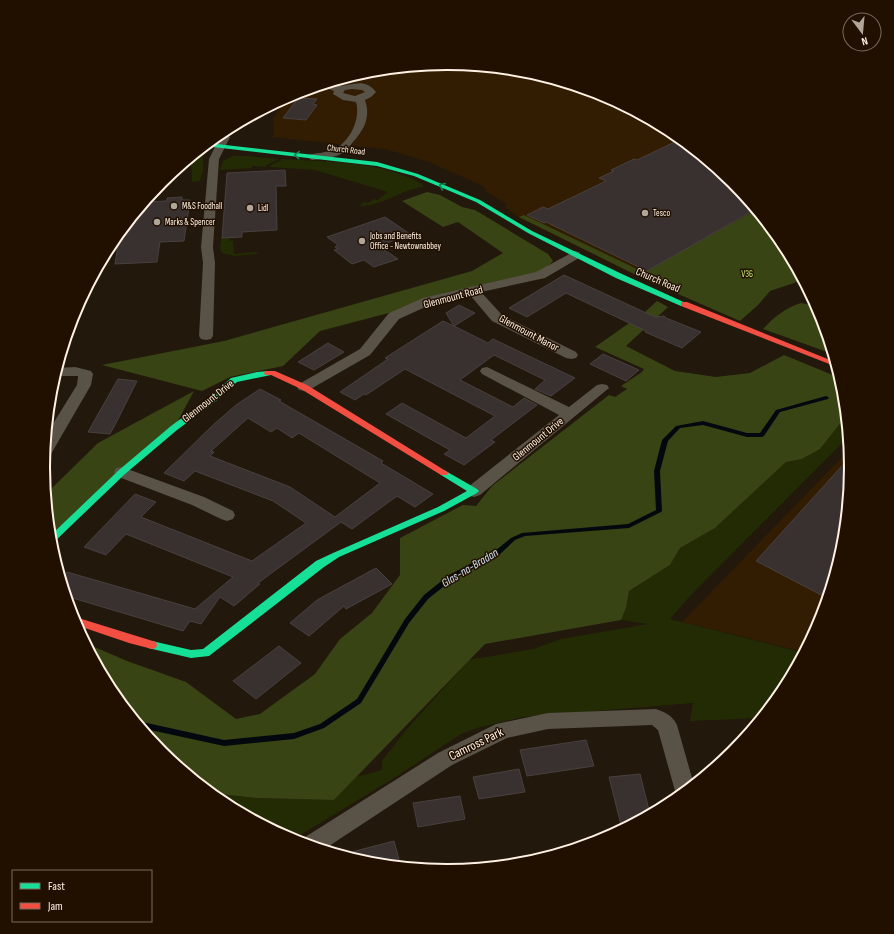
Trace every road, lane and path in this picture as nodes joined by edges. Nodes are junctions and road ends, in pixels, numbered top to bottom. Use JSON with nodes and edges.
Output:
{"nodes":[{"id":1,"x":332,"y":87,"type":"edge"},
{"id":2,"x":339,"y":90,"type":"junction"},
{"id":3,"x":359,"y":98,"type":"junction"},
{"id":4,"x":224,"y":139,"type":"edge"},
{"id":5,"x":324,"y":146,"type":"dead end"},
{"id":6,"x":341,"y":150,"type":"junction"},
{"id":7,"x":358,"y":150,"type":"dead end"},
{"id":8,"x":312,"y":157,"type":"junction"},
{"id":9,"x":377,"y":164,"type":"junction"},
{"id":10,"x":456,"y":182,"type":"dead end"},
{"id":11,"x":478,"y":201,"type":"junction"},
{"id":12,"x":575,"y":255,"type":"junction"},
{"id":13,"x":473,"y":291,"type":"junction"},
{"id":14,"x":206,"y":336,"type":"dead end"},
{"id":15,"x":571,"y":355,"type":"dead end"},
{"id":16,"x":830,"y":362,"type":"edge"},
{"id":17,"x":487,"y":371,"type":"dead end"},
{"id":18,"x":62,"y":372,"type":"edge"},
{"id":19,"x":304,"y":387,"type":"junction"},
{"id":20,"x":602,"y":388,"type":"dead end"},
{"id":21,"x":570,"y":414,"type":"junction"},
{"id":22,"x":51,"y":440,"type":"edge"},
{"id":23,"x":122,"y":472,"type":"junction"},
{"id":24,"x":474,"y":491,"type":"junction"},
{"id":25,"x":227,"y":515,"type":"dead end"},
{"id":26,"x":56,"y":535,"type":"edge"},
{"id":27,"x":82,"y":623,"type":"edge"},
{"id":28,"x":683,"y":786,"type":"edge"},
{"id":29,"x":316,"y":842,"type":"edge"}],
"edges":[{"from":1,"to":2,"type":"street"},
{"from":2,"to":3,"type":"street"},
{"from":2,"to":3,"type":"street"},
{"from":3,"to":6,"type":"street"},
{"from":8,"to":4,"type":"street","name":"Church Road","one_way":true},
{"from":4,"to":14,"type":"street"},
{"from":5,"to":6,"type":"street","name":"Church Road"},
{"from":6,"to":7,"type":"street","name":"Church Road"},
{"from":6,"to":8,"type":"street"},
{"from":6,"to":9,"type":"street"},
{"from":8,"to":9,"type":"street","name":"Church Road"},
{"from":11,"to":9,"type":"street","name":"Church Road","one_way":true},
{"from":10,"to":11,"type":"street","name":"Church Road"},
{"from":11,"to":12,"type":"street","name":"Church Road"},
{"from":12,"to":13,"type":"street","name":"Glenmount Road"},
{"from":12,"to":16,"type":"street","name":"Church Road"},
{"from":13,"to":15,"type":"street","name":"Glenmount Manor"},
{"from":13,"to":19,"type":"street","name":"Glenmount Road"},
{"from":17,"to":21,"type":"street"},
{"from":18,"to":22,"type":"street"},
{"from":19,"to":23,"type":"street","name":"Glenmount Drive"},
{"from":19,"to":24,"type":"street","name":"Glenmount Drive"},
{"from":20,"to":21,"type":"street","name":"Glenmount Drive"},
{"from":21,"to":24,"type":"street","name":"Glenmount Drive"},
{"from":23,"to":25,"type":"street"},
{"from":23,"to":26,"type":"street","name":"Glenmount Drive"},
{"from":24,"to":27,"type":"street","name":"Glenmount Drive"},
{"from":28,"to":29,"type":"street","name":"Camross Park"}]}
